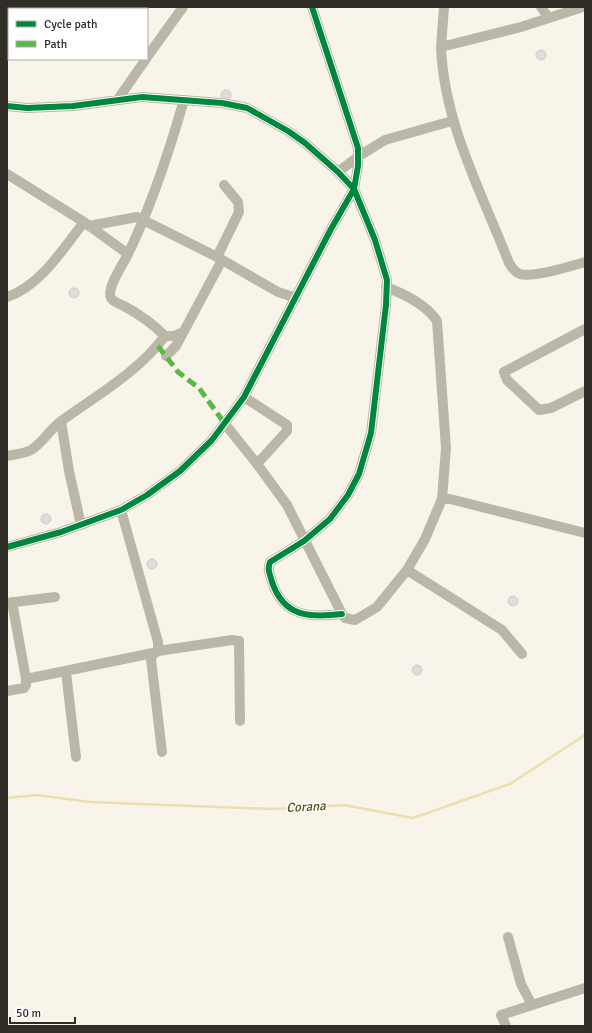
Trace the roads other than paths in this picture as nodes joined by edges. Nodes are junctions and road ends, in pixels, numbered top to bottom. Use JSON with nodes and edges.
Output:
{"nodes":[{"id":1,"x":312,"y":7,"type":"edge"},
{"id":2,"x":444,"y":7,"type":"edge"},
{"id":3,"x":541,"y":7,"type":"edge"},
{"id":4,"x":583,"y":7,"type":"edge"},
{"id":5,"x":179,"y":9,"type":"edge"},
{"id":6,"x":548,"y":18,"type":"junction"},
{"id":7,"x":441,"y":47,"type":"junction"},
{"id":8,"x":148,"y":55,"type":"edge"},
{"id":9,"x":145,"y":60,"type":"edge"},
{"id":10,"x":118,"y":99,"type":"junction"},
{"id":11,"x":184,"y":100,"type":"junction"},
{"id":12,"x":7,"y":106,"type":"edge"},
{"id":13,"x":452,"y":121,"type":"junction"},
{"id":14,"x":358,"y":156,"type":"junction"},
{"id":15,"x":338,"y":172,"type":"junction"},
{"id":16,"x":7,"y":174,"type":"edge"},
{"id":17,"x":224,"y":186,"type":"dead end"},
{"id":18,"x":354,"y":189,"type":"junction"},
{"id":19,"x":144,"y":220,"type":"junction"},
{"id":20,"x":86,"y":224,"type":"junction"},
{"id":21,"x":128,"y":254,"type":"junction"},
{"id":22,"x":219,"y":258,"type":"junction"},
{"id":23,"x":585,"y":262,"type":"edge"},
{"id":24,"x":386,"y":287,"type":"junction"},
{"id":25,"x":7,"y":297,"type":"edge"},
{"id":26,"x":296,"y":298,"type":"junction"},
{"id":27,"x":585,"y":329,"type":"edge"},
{"id":28,"x":184,"y":332,"type":"junction"},
{"id":29,"x":165,"y":336,"type":"junction"},
{"id":30,"x":166,"y":356,"type":"dead end"},
{"id":31,"x":585,"y":391,"type":"edge"},
{"id":32,"x":244,"y":397,"type":"junction"},
{"id":33,"x":61,"y":421,"type":"junction"},
{"id":34,"x":225,"y":424,"type":"junction"},
{"id":35,"x":7,"y":456,"type":"edge"},
{"id":36,"x":257,"y":464,"type":"junction"},
{"id":37,"x":442,"y":497,"type":"junction"},
{"id":38,"x":121,"y":510,"type":"junction"},
{"id":39,"x":81,"y":525,"type":"junction"},
{"id":40,"x":585,"y":533,"type":"edge"},
{"id":41,"x":304,"y":541,"type":"junction"},
{"id":42,"x":7,"y":547,"type":"edge"},
{"id":43,"x":408,"y":570,"type":"junction"},
{"id":44,"x":55,"y":597,"type":"dead end"},
{"id":45,"x":9,"y":602,"type":"edge"},
{"id":46,"x":342,"y":614,"type":"junction"},
{"id":47,"x":156,"y":652,"type":"junction"},
{"id":48,"x":522,"y":654,"type":"dead end"},
{"id":49,"x":66,"y":672,"type":"junction"},
{"id":50,"x":26,"y":679,"type":"junction"},
{"id":51,"x":7,"y":691,"type":"edge"},
{"id":52,"x":240,"y":721,"type":"dead end"},
{"id":53,"x":162,"y":752,"type":"dead end"},
{"id":54,"x":76,"y":757,"type":"dead end"},
{"id":55,"x":508,"y":937,"type":"dead end"},
{"id":56,"x":585,"y":988,"type":"edge"},
{"id":57,"x":532,"y":1005,"type":"junction"},
{"id":58,"x":506,"y":1026,"type":"edge"}],
"edges":[{"from":1,"to":14,"type":"street"},
{"from":2,"to":7,"type":"street"},
{"from":3,"to":6,"type":"street"},
{"from":4,"to":6,"type":"street"},
{"from":5,"to":8,"type":"street"},
{"from":6,"to":7,"type":"street"},
{"from":7,"to":13,"type":"street"},
{"from":9,"to":10,"type":"street"},
{"from":10,"to":11,"type":"street"},
{"from":10,"to":12,"type":"street"},
{"from":11,"to":15,"type":"street"},
{"from":11,"to":19,"type":"street"},
{"from":13,"to":14,"type":"street"},
{"from":13,"to":23,"type":"street"},
{"from":14,"to":15,"type":"street"},
{"from":14,"to":18,"type":"street"},
{"from":15,"to":18,"type":"street"},
{"from":16,"to":20,"type":"street"},
{"from":17,"to":22,"type":"street"},
{"from":18,"to":24,"type":"street"},
{"from":18,"to":26,"type":"street"},
{"from":19,"to":20,"type":"street"},
{"from":19,"to":21,"type":"street"},
{"from":19,"to":22,"type":"street"},
{"from":20,"to":21,"type":"street"},
{"from":20,"to":25,"type":"street"},
{"from":21,"to":29,"type":"street"},
{"from":22,"to":26,"type":"street"},
{"from":22,"to":28,"type":"street"},
{"from":24,"to":37,"type":"street"},
{"from":24,"to":41,"type":"street"},
{"from":26,"to":32,"type":"street"},
{"from":27,"to":31,"type":"street"},
{"from":28,"to":29,"type":"street"},
{"from":28,"to":30,"type":"street"},
{"from":29,"to":33,"type":"street"},
{"from":32,"to":34,"type":"street"},
{"from":32,"to":36,"type":"street"},
{"from":33,"to":35,"type":"street"},
{"from":33,"to":39,"type":"street"},
{"from":34,"to":36,"type":"street"},
{"from":34,"to":38,"type":"street"},
{"from":36,"to":41,"type":"street"},
{"from":37,"to":40,"type":"street"},
{"from":37,"to":43,"type":"street"},
{"from":38,"to":39,"type":"street"},
{"from":38,"to":47,"type":"street"},
{"from":39,"to":42,"type":"street"},
{"from":41,"to":46,"type":"street"},
{"from":41,"to":46,"type":"street"},
{"from":43,"to":46,"type":"street"},
{"from":43,"to":48,"type":"street"},
{"from":44,"to":45,"type":"street"},
{"from":45,"to":50,"type":"street"},
{"from":47,"to":49,"type":"street"},
{"from":47,"to":52,"type":"street"},
{"from":47,"to":53,"type":"street"},
{"from":49,"to":50,"type":"street"},
{"from":49,"to":54,"type":"street"},
{"from":50,"to":51,"type":"street"},
{"from":55,"to":57,"type":"street"},
{"from":56,"to":57,"type":"street"},
{"from":57,"to":58,"type":"street"}]}
